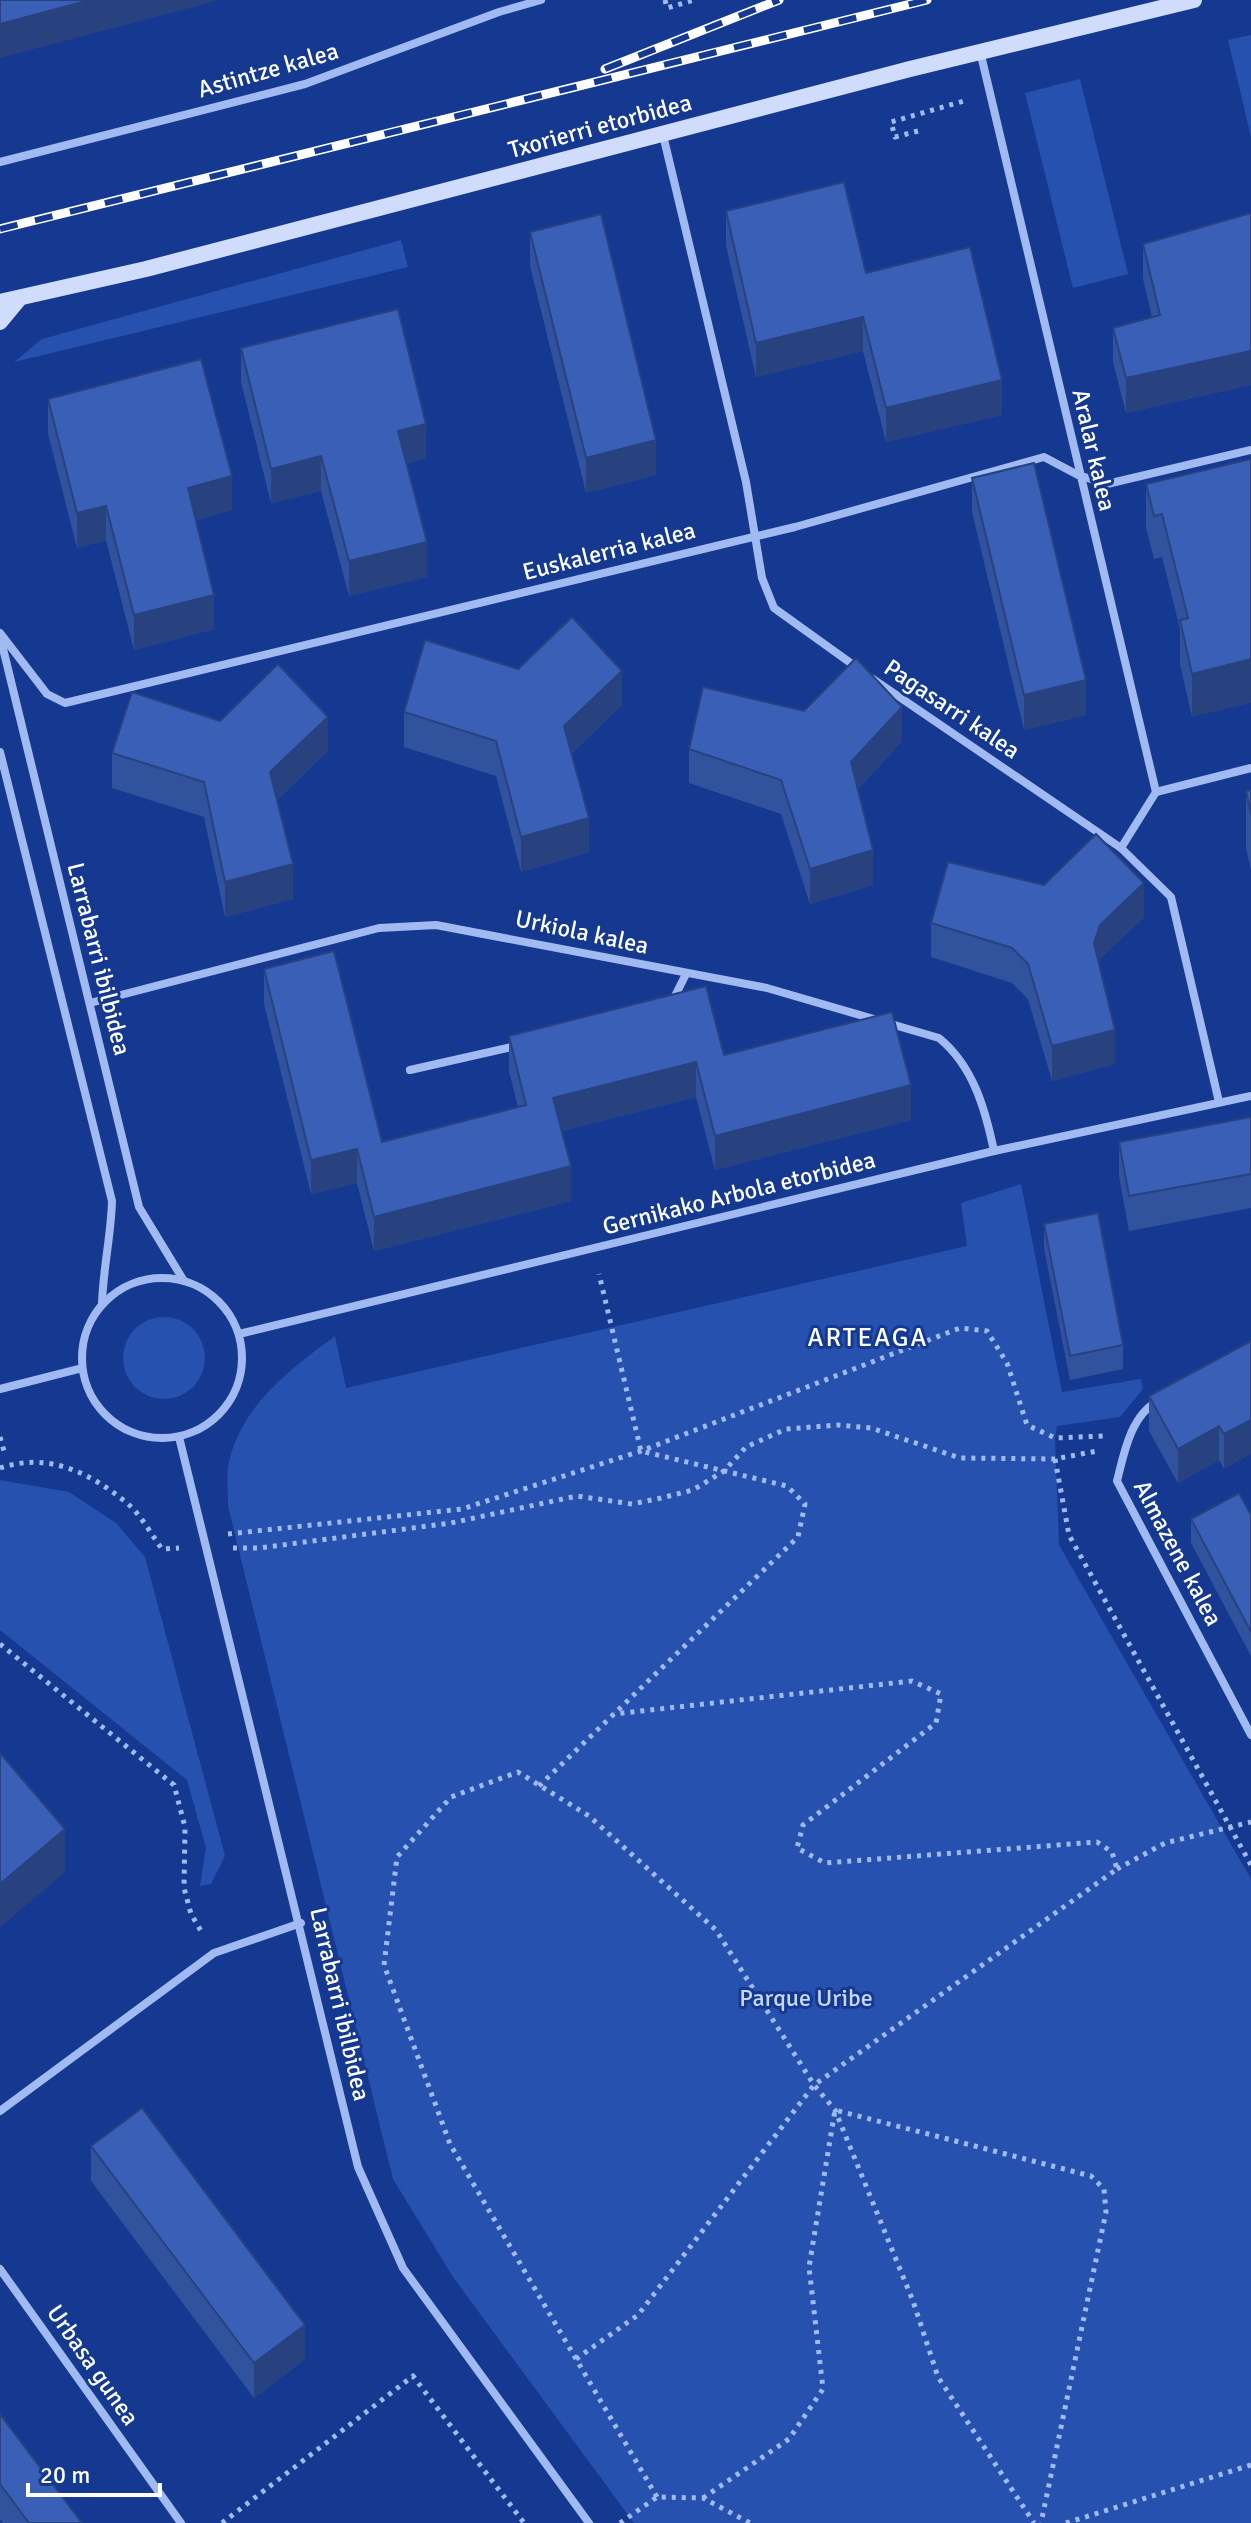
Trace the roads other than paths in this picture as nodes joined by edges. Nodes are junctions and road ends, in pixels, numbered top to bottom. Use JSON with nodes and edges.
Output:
{"nodes":[{"id":1,"x":541,"y":0,"type":"edge"},
{"id":2,"x":1194,"y":0,"type":"edge"},
{"id":3,"x":980,"y":51,"type":"junction"},
{"id":4,"x":663,"y":135,"type":"junction"},
{"id":5,"x":0,"y":162,"type":"edge"},
{"id":6,"x":19,"y":299,"type":"junction"},
{"id":7,"x":0,"y":302,"type":"edge"},
{"id":8,"x":0,"y":322,"type":"edge"},
{"id":9,"x":1251,"y":450,"type":"edge"},
{"id":10,"x":1078,"y":475,"type":"junction"},
{"id":11,"x":755,"y":536,"type":"junction"},
{"id":12,"x":0,"y":634,"type":"edge"},
{"id":13,"x":0,"y":752,"type":"edge"},
{"id":14,"x":1251,"y":768,"type":"edge"},
{"id":15,"x":1156,"y":792,"type":"junction"},
{"id":16,"x":1121,"y":848,"type":"junction"},
{"id":17,"x":686,"y":974,"type":"junction"},
{"id":18,"x":90,"y":1003,"type":"junction"},
{"id":19,"x":667,"y":1011,"type":"edge"},
{"id":20,"x":531,"y":1042,"type":"edge"},
{"id":21,"x":410,"y":1070,"type":"dead end"},
{"id":22,"x":1251,"y":1096,"type":"edge"},
{"id":23,"x":1219,"y":1102,"type":"junction"},
{"id":24,"x":994,"y":1151,"type":"junction"},
{"id":25,"x":184,"y":1281,"type":"junction"},
{"id":26,"x":102,"y":1304,"type":"junction"},
{"id":27,"x":239,"y":1334,"type":"junction"},
{"id":28,"x":82,"y":1368,"type":"junction"},
{"id":29,"x":0,"y":1389,"type":"edge"},
{"id":30,"x":1162,"y":1399,"type":"edge"},
{"id":31,"x":179,"y":1437,"type":"junction"},
{"id":32,"x":1251,"y":1735,"type":"edge"},
{"id":33,"x":301,"y":1923,"type":"junction"},
{"id":34,"x":0,"y":2111,"type":"edge"},
{"id":35,"x":0,"y":2269,"type":"edge"},
{"id":36,"x":181,"y":2523,"type":"edge"},
{"id":37,"x":589,"y":2523,"type":"edge"}],
"edges":[{"from":1,"to":5,"type":"street","name":"Astintze kalea"},
{"from":2,"to":3,"type":"street","name":"Txorierri etorbidea"},
{"from":3,"to":4,"type":"street","name":"Txorierri etorbidea"},
{"from":3,"to":10,"type":"street","name":"Aralar kalea"},
{"from":4,"to":6,"type":"street","name":"Txorierri etorbidea"},
{"from":4,"to":11,"type":"street","name":"Pagasarri kalea"},
{"from":6,"to":7,"type":"street","name":"Txorierri etorbidea"},
{"from":6,"to":8,"type":"street"},
{"from":9,"to":10,"type":"street","name":"Euskalerria kalea"},
{"from":10,"to":11,"type":"street","name":"Euskalerria kalea"},
{"from":10,"to":15,"type":"street","name":"Aralar kalea"},
{"from":11,"to":12,"type":"street","name":"Euskalerria kalea"},
{"from":11,"to":16,"type":"street","name":"Pagasarri kalea"},
{"from":12,"to":18,"type":"street","name":"Larrabarri ibilbidea"},
{"from":13,"to":26,"type":"street","name":"Larrabarri ibilbidea"},
{"from":14,"to":15,"type":"street"},
{"from":15,"to":16,"type":"street"},
{"from":16,"to":23,"type":"street","name":"Pagasarri kalea"},
{"from":17,"to":18,"type":"street","name":"Urkiola kalea"},
{"from":17,"to":19,"type":"street"},
{"from":17,"to":24,"type":"street","name":"Urkiola kalea"},
{"from":18,"to":25,"type":"street","name":"Larrabarri ibilbidea"},
{"from":20,"to":21,"type":"street"},
{"from":22,"to":23,"type":"street","name":"Gernikako Arbola etorbidea"},
{"from":23,"to":24,"type":"street","name":"Gernikako Arbola etorbidea"},
{"from":24,"to":27,"type":"street","name":"Gernikako Arbola etorbidea"},
{"from":25,"to":26,"type":"street"},
{"from":25,"to":27,"type":"street"},
{"from":26,"to":28,"type":"street"},
{"from":27,"to":31,"type":"street"},
{"from":28,"to":29,"type":"street"},
{"from":28,"to":31,"type":"street"},
{"from":30,"to":32,"type":"street","name":"Almazene kalea"},
{"from":31,"to":33,"type":"street","name":"Larrabarri ibilbidea"},
{"from":33,"to":34,"type":"street"},
{"from":33,"to":37,"type":"street","name":"Larrabarri ibilbidea"},
{"from":35,"to":36,"type":"street","name":"Urbasa gunea"}]}
